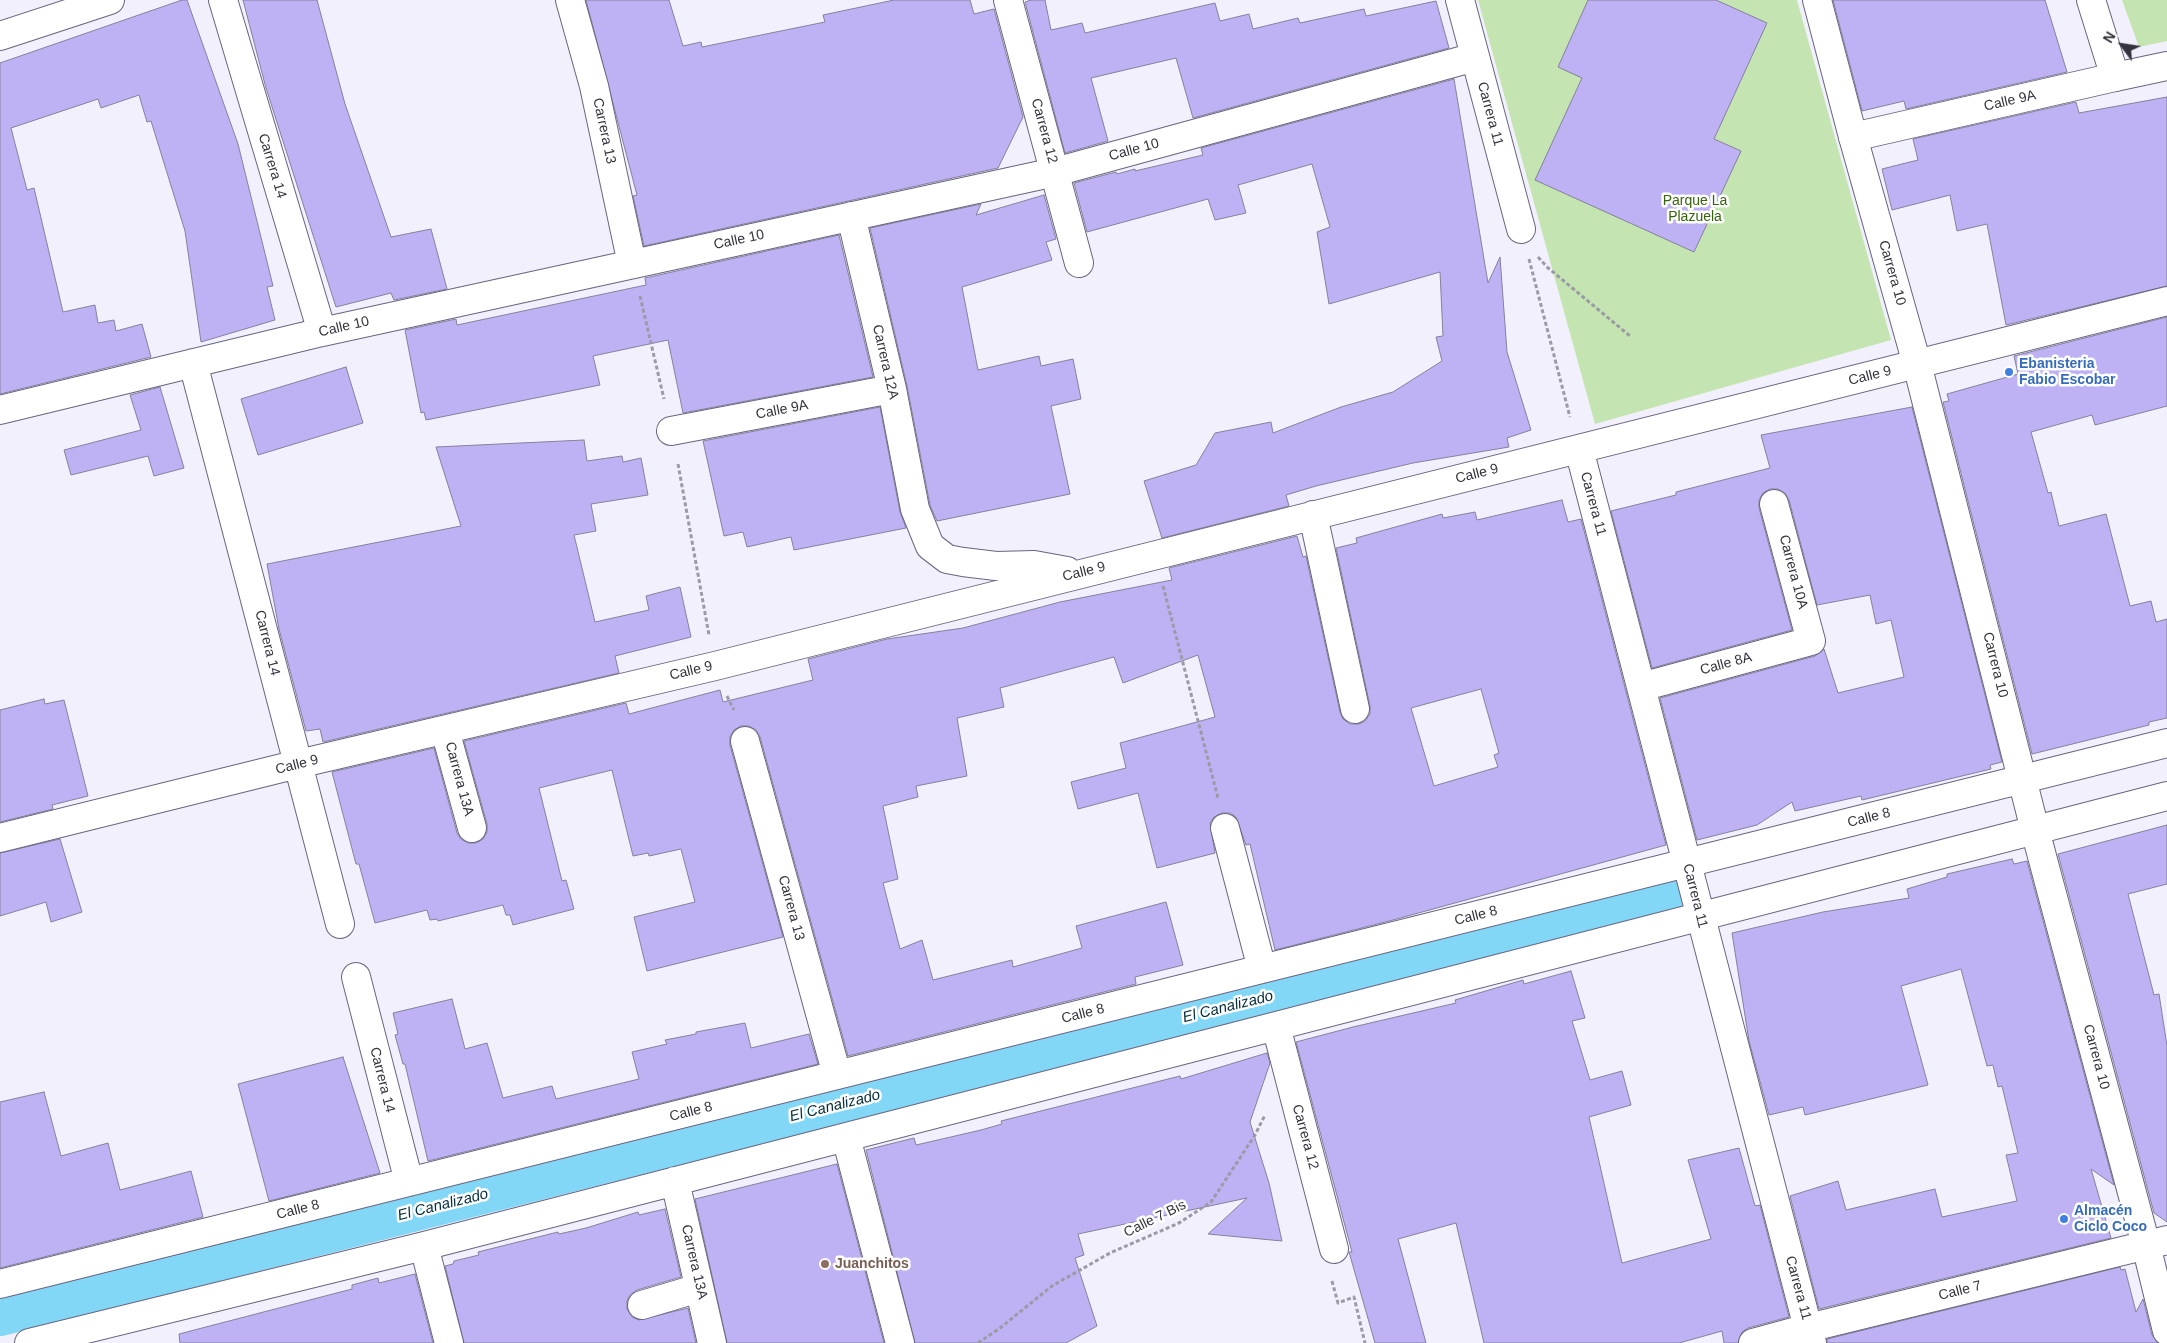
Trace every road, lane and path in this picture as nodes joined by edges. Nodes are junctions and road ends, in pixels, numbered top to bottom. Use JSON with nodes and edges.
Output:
{"nodes":[{"id":1,"x":110,"y":0,"type":"edge"},
{"id":2,"x":223,"y":0,"type":"edge"},
{"id":3,"x":570,"y":0,"type":"edge"},
{"id":4,"x":1008,"y":0,"type":"edge"},
{"id":5,"x":1460,"y":0,"type":"edge"},
{"id":6,"x":1817,"y":0,"type":"edge"},
{"id":7,"x":2092,"y":0,"type":"edge"},
{"id":8,"x":0,"y":36,"type":"edge"},
{"id":9,"x":1475,"y":57,"type":"junction"},
{"id":10,"x":2167,"y":66,"type":"edge"},
{"id":11,"x":2115,"y":77,"type":"junction"},
{"id":12,"x":1853,"y":137,"type":"junction"},
{"id":13,"x":1054,"y":172,"type":"junction"},
{"id":14,"x":851,"y":216,"type":"junction"},
{"id":15,"x":1521,"y":228,"type":"junction"},
{"id":16,"x":1079,"y":263,"type":"dead end"},
{"id":17,"x":632,"y":264,"type":"junction"},
{"id":18,"x":2167,"y":301,"type":"edge"},
{"id":19,"x":322,"y":332,"type":"junction"},
{"id":20,"x":1630,"y":336,"type":"dead end"},
{"id":21,"x":193,"y":363,"type":"junction"},
{"id":22,"x":1918,"y":364,"type":"junction"},
{"id":23,"x":892,"y":389,"type":"junction"},
{"id":24,"x":0,"y":410,"type":"edge"},
{"id":25,"x":671,"y":430,"type":"dead end"},
{"id":26,"x":1579,"y":449,"type":"junction"},
{"id":27,"x":1774,"y":504,"type":"dead end"},
{"id":28,"x":1313,"y":515,"type":"junction"},
{"id":29,"x":1155,"y":554,"type":"junction"},
{"id":30,"x":1078,"y":573,"type":"junction"},
{"id":31,"x":1811,"y":641,"type":"joint"},
{"id":32,"x":1641,"y":687,"type":"junction"},
{"id":33,"x":1355,"y":709,"type":"dead end"},
{"id":34,"x":445,"y":730,"type":"junction"},
{"id":35,"x":745,"y":742,"type":"dead end"},
{"id":36,"x":2167,"y":744,"type":"edge"},
{"id":37,"x":298,"y":764,"type":"junction"},
{"id":38,"x":2024,"y":779,"type":"junction"},
{"id":39,"x":2167,"y":796,"type":"edge"},
{"id":40,"x":472,"y":828,"type":"dead end"},
{"id":41,"x":1225,"y":828,"type":"joint"},
{"id":42,"x":2035,"y":830,"type":"junction"},
{"id":43,"x":0,"y":838,"type":"edge"},
{"id":44,"x":1687,"y":863,"type":"junction"},
{"id":45,"x":1700,"y":917,"type":"junction"},
{"id":46,"x":340,"y":924,"type":"dead end"},
{"id":47,"x":1262,"y":969,"type":"junction"},
{"id":48,"x":356,"y":977,"type":"dead end"},
{"id":49,"x":1276,"y":1026,"type":"junction"},
{"id":50,"x":837,"y":1075,"type":"junction"},
{"id":51,"x":1267,"y":1111,"type":"dead end"},
{"id":52,"x":846,"y":1137,"type":"junction"},
{"id":53,"x":675,"y":1181,"type":"junction"},
{"id":54,"x":409,"y":1182,"type":"junction"},
{"id":55,"x":2157,"y":1242,"type":"edge"},
{"id":56,"x":424,"y":1246,"type":"junction"},
{"id":57,"x":1334,"y":1249,"type":"dead end"},
{"id":58,"x":0,"y":1284,"type":"edge"},
{"id":59,"x":699,"y":1288,"type":"junction"},
{"id":60,"x":1338,"y":1302,"type":"dead end"},
{"id":61,"x":642,"y":1305,"type":"dead end"},
{"id":62,"x":2167,"y":1331,"type":"edge"},
{"id":63,"x":1810,"y":1335,"type":"edge"},
{"id":64,"x":29,"y":1343,"type":"edge"},
{"id":65,"x":449,"y":1343,"type":"edge"},
{"id":66,"x":712,"y":1343,"type":"edge"},
{"id":67,"x":900,"y":1343,"type":"edge"},
{"id":68,"x":978,"y":1343,"type":"edge"},
{"id":69,"x":1365,"y":1343,"type":"edge"},
{"id":70,"x":1753,"y":1343,"type":"edge"}],
"edges":[{"from":1,"to":8,"type":"street"},
{"from":2,"to":19,"type":"street","name":"Carrera 14"},
{"from":3,"to":17,"type":"street","name":"Carrera 13"},
{"from":4,"to":13,"type":"street","name":"Carrera 12"},
{"from":5,"to":9,"type":"street","name":"Carrera 11"},
{"from":6,"to":12,"type":"street","name":"Carrera 10"},
{"from":7,"to":11,"type":"street"},
{"from":9,"to":13,"type":"street","name":"Calle 10"},
{"from":9,"to":15,"type":"street","name":"Carrera 11"},
{"from":10,"to":11,"type":"street","name":"Calle 9A"},
{"from":11,"to":12,"type":"street","name":"Calle 9A"},
{"from":12,"to":22,"type":"street","name":"Carrera 10"},
{"from":13,"to":14,"type":"street","name":"Calle 10"},
{"from":13,"to":16,"type":"street","name":"Carrera 12"},
{"from":14,"to":17,"type":"street","name":"Calle 10"},
{"from":14,"to":23,"type":"street","name":"Carrera 12A"},
{"from":15,"to":20,"type":"path"},
{"from":15,"to":26,"type":"path"},
{"from":17,"to":19,"type":"street","name":"Calle 10"},
{"from":18,"to":22,"type":"street","name":"Calle 9"},
{"from":19,"to":21,"type":"street","name":"Calle 10"},
{"from":21,"to":24,"type":"street","name":"Calle 10"},
{"from":21,"to":37,"type":"street","name":"Carrera 14"},
{"from":22,"to":26,"type":"street","name":"Calle 9"},
{"from":22,"to":38,"type":"street","name":"Carrera 10"},
{"from":23,"to":25,"type":"street","name":"Calle 9A"},
{"from":23,"to":30,"type":"street","name":"Carrera 12A"},
{"from":26,"to":28,"type":"street","name":"Calle 9"},
{"from":26,"to":32,"type":"street","name":"Carrera 11"},
{"from":27,"to":31,"type":"street","name":"Carrera 10A"},
{"from":28,"to":29,"type":"street","name":"Calle 9"},
{"from":28,"to":33,"type":"street"},
{"from":29,"to":30,"type":"street","name":"Calle 9"},
{"from":29,"to":41,"type":"path"},
{"from":30,"to":34,"type":"street","name":"Calle 9"},
{"from":31,"to":32,"type":"street","name":"Calle 8A"},
{"from":32,"to":44,"type":"street","name":"Carrera 11"},
{"from":34,"to":37,"type":"street","name":"Calle 9"},
{"from":34,"to":40,"type":"street","name":"Carrera 13A"},
{"from":35,"to":50,"type":"street","name":"Carrera 13"},
{"from":36,"to":38,"type":"street","name":"Calle 8"},
{"from":37,"to":43,"type":"street","name":"Calle 9"},
{"from":37,"to":46,"type":"street","name":"Carrera 14"},
{"from":38,"to":42,"type":"street","name":"Carrera 10"},
{"from":38,"to":44,"type":"street","name":"Calle 8"},
{"from":39,"to":42,"type":"street"},
{"from":41,"to":47,"type":"street"},
{"from":42,"to":45,"type":"street"},
{"from":42,"to":55,"type":"street","name":"Carrera 10"},
{"from":44,"to":45,"type":"street","name":"Carrera 11"},
{"from":44,"to":47,"type":"street","name":"Calle 8"},
{"from":45,"to":49,"type":"street"},
{"from":45,"to":63,"type":"street","name":"Carrera 11"},
{"from":47,"to":50,"type":"street","name":"Calle 8"},
{"from":48,"to":54,"type":"street","name":"Carrera 14"},
{"from":49,"to":52,"type":"street"},
{"from":49,"to":57,"type":"street","name":"Carrera 12"},
{"from":50,"to":54,"type":"street","name":"Calle 8"},
{"from":51,"to":68,"type":"path","name":"Calle 7 Bis"},
{"from":52,"to":53,"type":"street"},
{"from":52,"to":67,"type":"street"},
{"from":53,"to":56,"type":"street"},
{"from":53,"to":59,"type":"street","name":"Carrera 13A"},
{"from":54,"to":58,"type":"street","name":"Calle 8"},
{"from":55,"to":62,"type":"street","name":"Carrera 10"},
{"from":55,"to":63,"type":"street","name":"Calle 7"},
{"from":56,"to":64,"type":"street"},
{"from":56,"to":65,"type":"street"},
{"from":59,"to":61,"type":"street"},
{"from":59,"to":66,"type":"street","name":"Carrera 13A"},
{"from":60,"to":69,"type":"path"},
{"from":63,"to":70,"type":"street","name":"Calle 7"}]}
